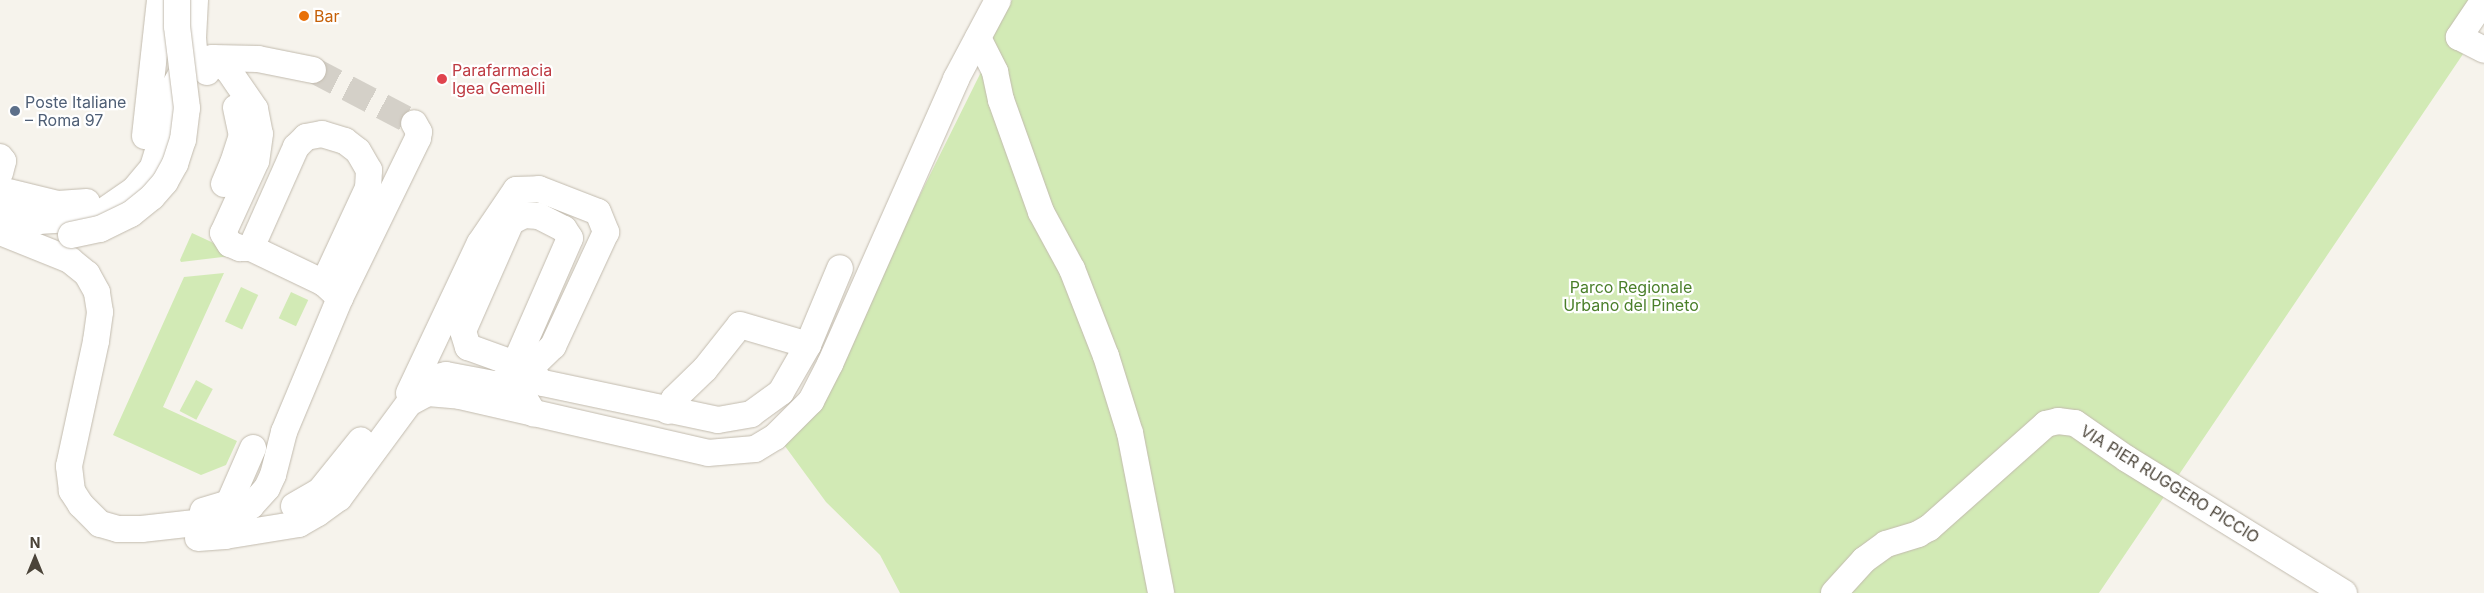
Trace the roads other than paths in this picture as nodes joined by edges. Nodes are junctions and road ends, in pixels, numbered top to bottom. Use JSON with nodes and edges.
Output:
{"nodes":[{"id":1,"x":160,"y":0,"type":"edge"},
{"id":2,"x":177,"y":0,"type":"edge"},
{"id":3,"x":195,"y":0,"type":"edge"},
{"id":4,"x":998,"y":0,"type":"edge"},
{"id":5,"x":2484,"y":0,"type":"edge"},
{"id":6,"x":978,"y":38,"type":"junction"},
{"id":7,"x":2484,"y":50,"type":"edge"},
{"id":8,"x":204,"y":59,"type":"junction"},
{"id":9,"x":313,"y":70,"type":"tunnel mouth"},
{"id":10,"x":956,"y":79,"type":"junction"},
{"id":11,"x":1001,"y":100,"type":"junction"},
{"id":12,"x":414,"y":123,"type":"dead end"},
{"id":13,"x":0,"y":157,"type":"edge"},
{"id":14,"x":0,"y":173,"type":"edge"},
{"id":15,"x":224,"y":184,"type":"dead end"},
{"id":16,"x":0,"y":190,"type":"edge"},
{"id":17,"x":0,"y":209,"type":"edge"},
{"id":18,"x":0,"y":232,"type":"edge"},
{"id":19,"x":39,"y":242,"type":"junction"},
{"id":20,"x":0,"y":246,"type":"edge"},
{"id":21,"x":252,"y":248,"type":"junction"},
{"id":22,"x":840,"y":268,"type":"dead end"},
{"id":23,"x":332,"y":291,"type":"junction"},
{"id":24,"x":808,"y":345,"type":"junction"},
{"id":25,"x":524,"y":365,"type":"junction"},
{"id":26,"x":418,"y":393,"type":"junction"},
{"id":27,"x":504,"y":397,"type":"junction"},
{"id":28,"x":668,"y":411,"type":"junction"},
{"id":29,"x":534,"y":414,"type":"junction"},
{"id":30,"x":76,"y":435,"type":"junction"},
{"id":31,"x":253,"y":448,"type":"dead end"},
{"id":32,"x":222,"y":520,"type":"junction"},
{"id":33,"x":1161,"y":593,"type":"edge"},
{"id":34,"x":1834,"y":593,"type":"edge"},
{"id":35,"x":2344,"y":593,"type":"edge"}],
"edges":[{"from":1,"to":16,"type":"street"},
{"from":2,"to":19,"type":"street","bridge":true},
{"from":3,"to":8,"type":"street"},
{"from":4,"to":6,"type":"street"},
{"from":5,"to":7,"type":"street"},
{"from":6,"to":10,"type":"street"},
{"from":6,"to":11,"type":"street"},
{"from":8,"to":9,"type":"street"},
{"from":8,"to":15,"type":"street"},
{"from":8,"to":19,"type":"street"},
{"from":8,"to":21,"type":"street"},
{"from":10,"to":11,"type":"street"},
{"from":10,"to":29,"type":"street"},
{"from":11,"to":33,"type":"street"},
{"from":12,"to":23,"type":"street"},
{"from":13,"to":14,"type":"street"},
{"from":17,"to":19,"type":"street"},
{"from":18,"to":19,"type":"street"},
{"from":19,"to":20,"type":"street"},
{"from":19,"to":26,"type":"street"},
{"from":19,"to":30,"type":"street"},
{"from":21,"to":23,"type":"street"},
{"from":21,"to":23,"type":"street"},
{"from":22,"to":24,"type":"street"},
{"from":23,"to":32,"type":"street"},
{"from":24,"to":28,"type":"street"},
{"from":24,"to":28,"type":"street"},
{"from":25,"to":25,"type":"street"},
{"from":25,"to":26,"type":"street"},
{"from":25,"to":27,"type":"street"},
{"from":25,"to":28,"type":"street"},
{"from":25,"to":29,"type":"street"},
{"from":26,"to":27,"type":"street"},
{"from":26,"to":32,"type":"street"},
{"from":27,"to":29,"type":"street"},
{"from":30,"to":31,"type":"street"},
{"from":30,"to":32,"type":"street"},
{"from":34,"to":35,"type":"street","name":"VIA PIER RUGGERO PICCIO"}]}
